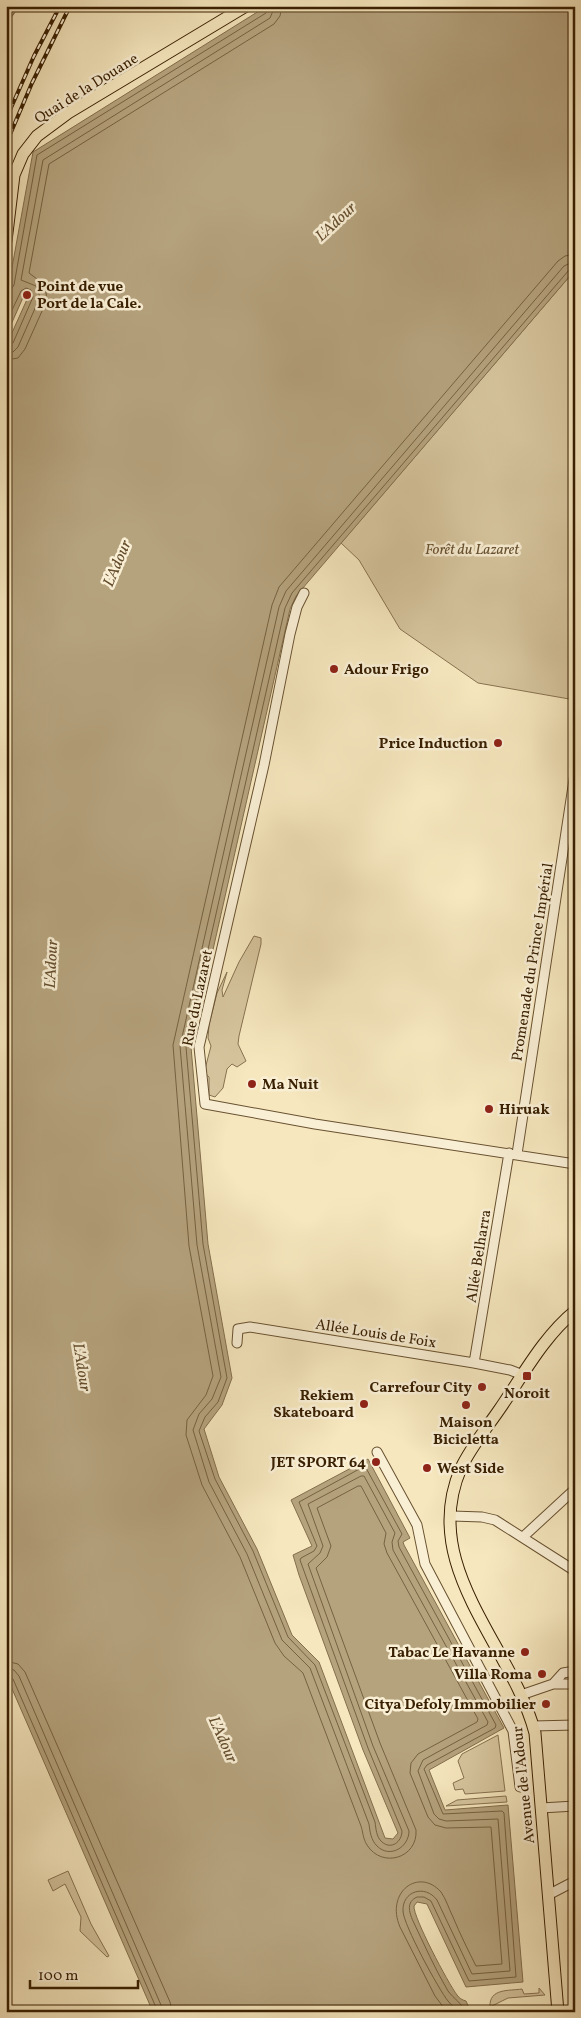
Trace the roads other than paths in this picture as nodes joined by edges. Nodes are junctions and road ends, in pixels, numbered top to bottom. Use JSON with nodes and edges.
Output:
{"nodes":[{"id":1,"x":13,"y":6,"type":"edge"},
{"id":2,"x":246,"y":6,"type":"edge"},
{"id":3,"x":6,"y":16,"type":"edge"},
{"id":4,"x":6,"y":241,"type":"edge"},
{"id":5,"x":304,"y":593,"type":"dead end"},
{"id":6,"x":575,"y":773,"type":"edge"},
{"id":7,"x":513,"y":1154,"type":"junction"},
{"id":8,"x":575,"y":1164,"type":"edge"},
{"id":9,"x":575,"y":1311,"type":"edge"},
{"id":10,"x":237,"y":1343,"type":"dead end"},
{"id":11,"x":474,"y":1363,"type":"junction"},
{"id":12,"x":523,"y":1375,"type":"junction"},
{"id":13,"x":377,"y":1452,"type":"dead end"},
{"id":14,"x":575,"y":1489,"type":"edge"},
{"id":15,"x":452,"y":1516,"type":"junction"},
{"id":16,"x":523,"y":1537,"type":"junction"},
{"id":17,"x":575,"y":1571,"type":"edge"},
{"id":18,"x":575,"y":1671,"type":"edge"},
{"id":19,"x":553,"y":1684,"type":"junction"},
{"id":20,"x":575,"y":1684,"type":"edge"},
{"id":21,"x":521,"y":1695,"type":"junction"},
{"id":22,"x":575,"y":1725,"type":"edge"},
{"id":23,"x":533,"y":1726,"type":"junction"},
{"id":24,"x":520,"y":1787,"type":"dead end"},
{"id":25,"x":575,"y":1806,"type":"edge"},
{"id":26,"x":541,"y":1808,"type":"junction"},
{"id":27,"x":575,"y":1881,"type":"edge"},
{"id":28,"x":548,"y":1895,"type":"junction"},
{"id":29,"x":558,"y":2012,"type":"edge"}],
"edges":[{"from":1,"to":3,"type":"street"},
{"from":2,"to":4,"type":"main road","name":"Quai de la Douane"},
{"from":5,"to":7,"type":"street","name":"Rue du Lazaret"},
{"from":6,"to":7,"type":"street","name":"Promenade du Prince Impérial"},
{"from":7,"to":8,"type":"street","name":"Rue du Lazaret"},
{"from":7,"to":11,"type":"street","name":"Allée Belharra"},
{"from":9,"to":12,"type":"main road","name":"Avenue de l'Adour"},
{"from":10,"to":11,"type":"street","name":"Allée Louis de Foix"},
{"from":11,"to":12,"type":"street","name":"Allée Louis de Foix"},
{"from":12,"to":15,"type":"main road","name":"Avenue de l'Adour"},
{"from":13,"to":24,"type":"street"},
{"from":14,"to":16,"type":"street"},
{"from":15,"to":16,"type":"street"},
{"from":15,"to":21,"type":"main road","name":"Avenue de l'Adour"},
{"from":16,"to":17,"type":"street"},
{"from":18,"to":19,"type":"street"},
{"from":19,"to":20,"type":"street"},
{"from":19,"to":21,"type":"street"},
{"from":21,"to":23,"type":"main road","name":"Avenue de l'Adour"},
{"from":22,"to":23,"type":"street"},
{"from":23,"to":26,"type":"main road","name":"Avenue de l'Adour"},
{"from":25,"to":26,"type":"street"},
{"from":26,"to":28,"type":"main road","name":"Avenue de l'Adour"},
{"from":27,"to":28,"type":"street"},
{"from":28,"to":29,"type":"main road","name":"Avenue de l'Adour"}]}
